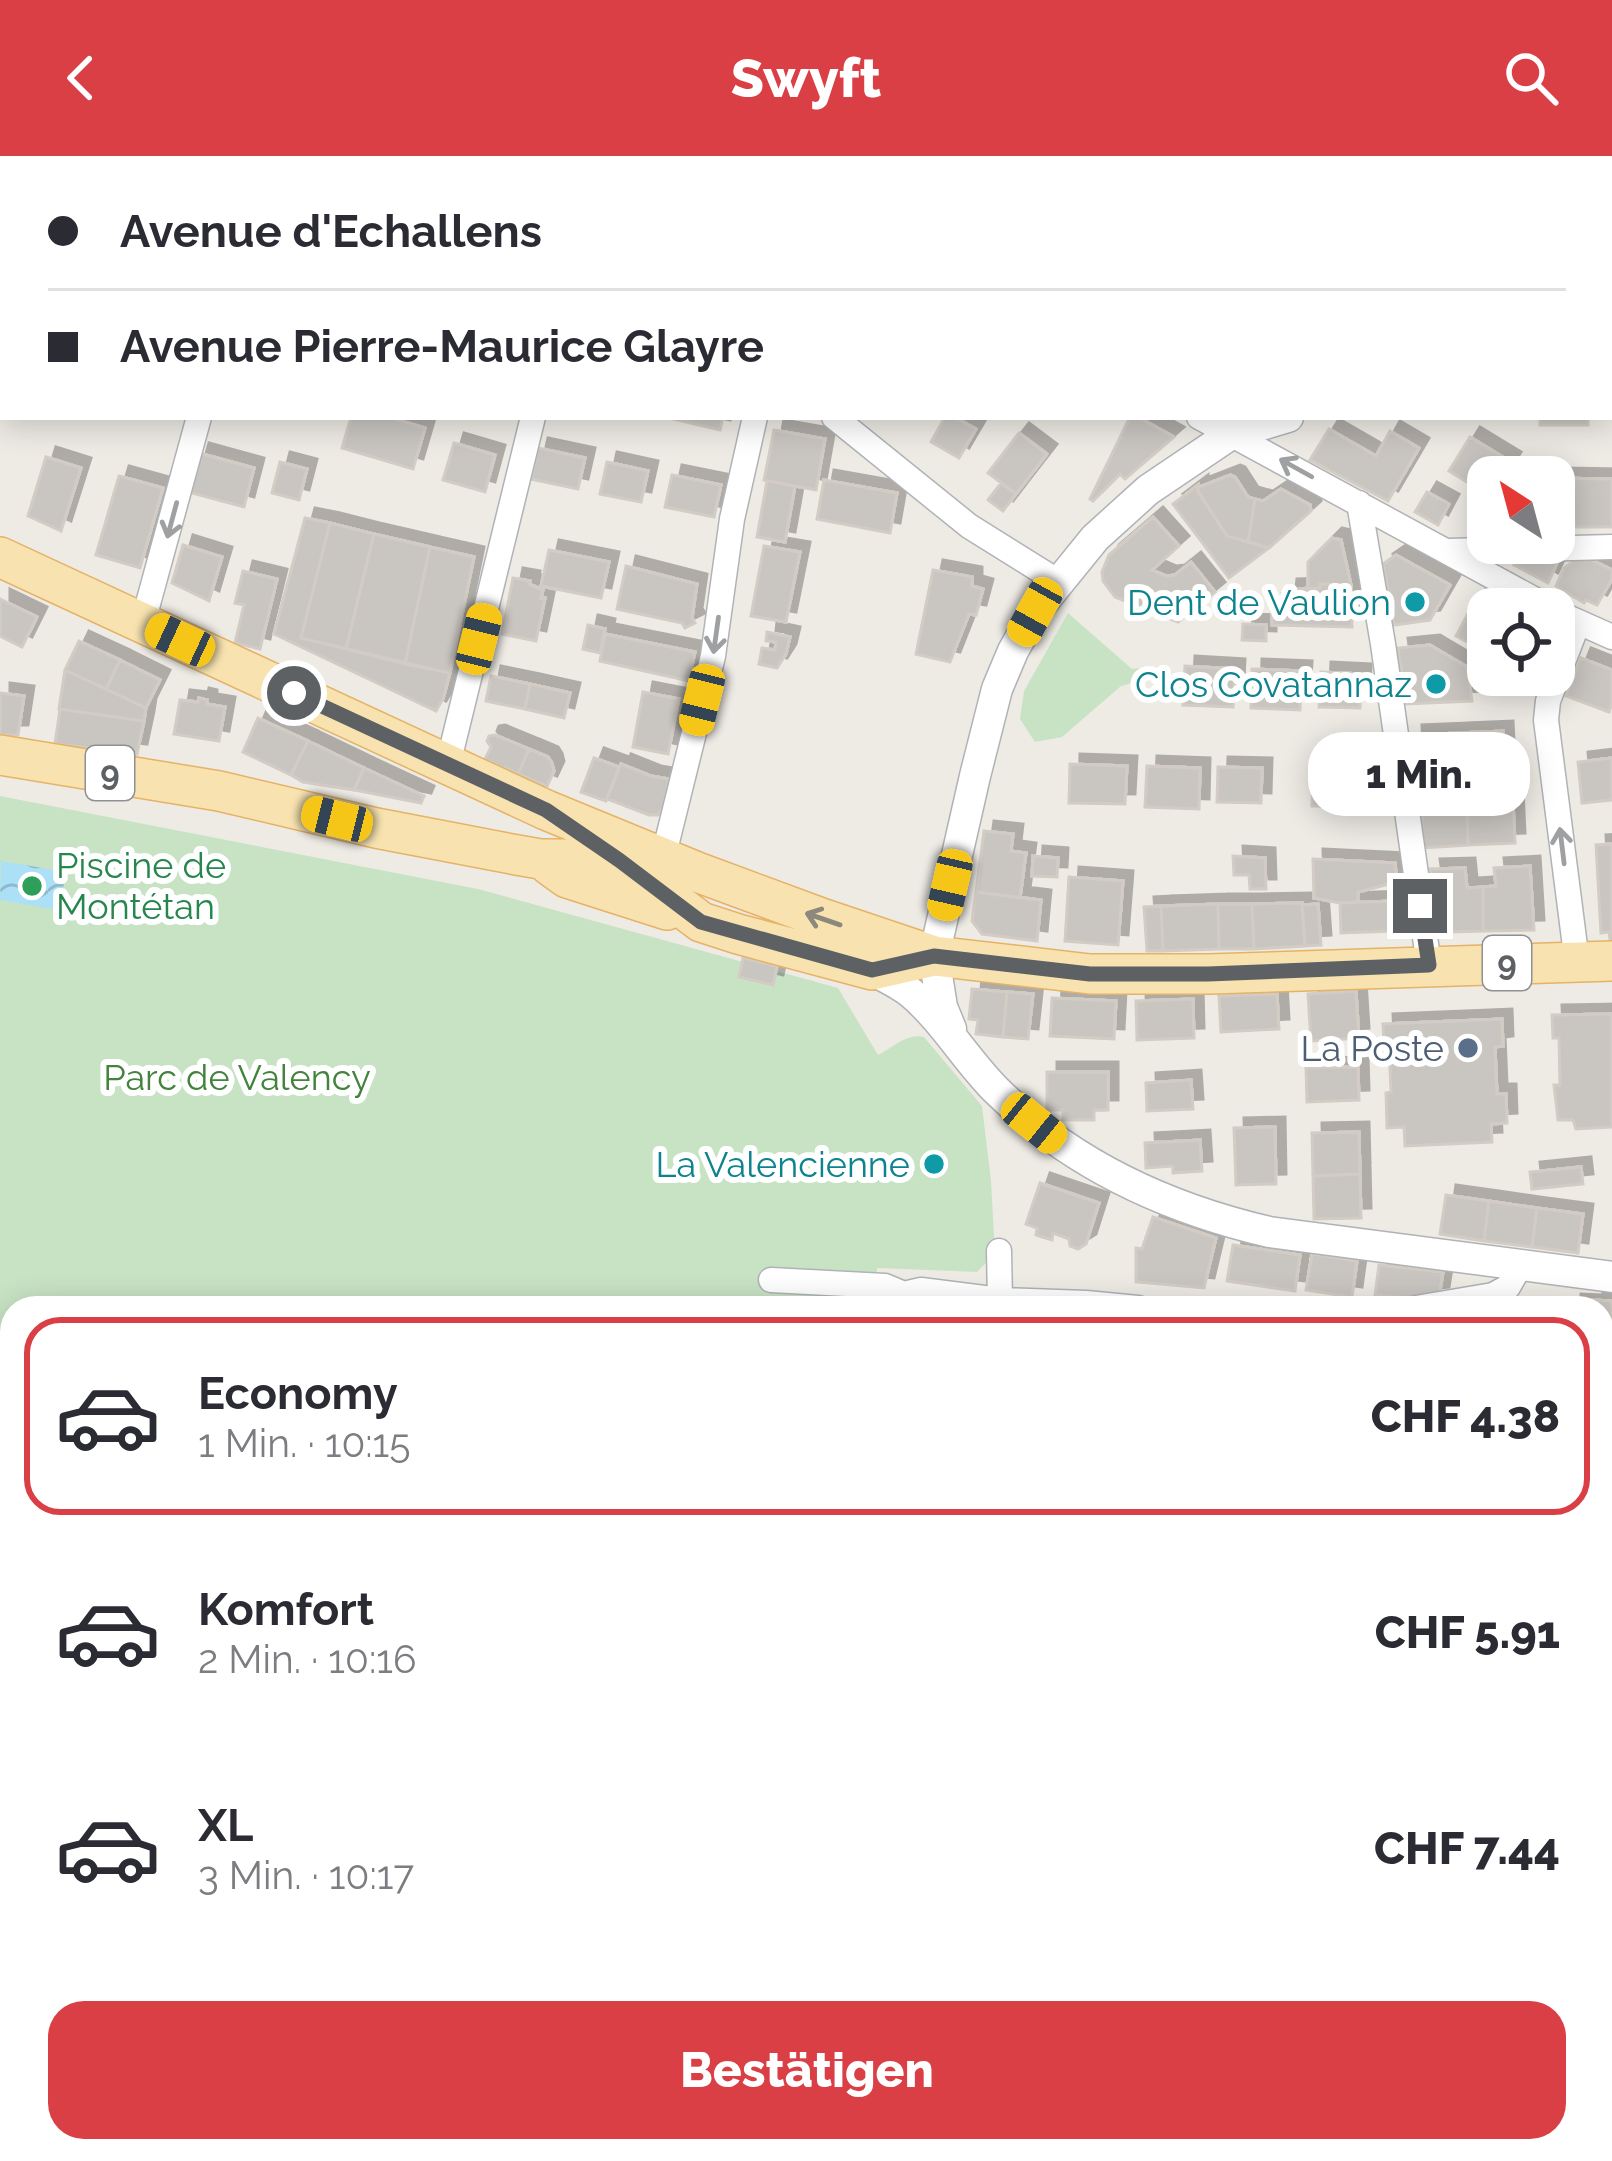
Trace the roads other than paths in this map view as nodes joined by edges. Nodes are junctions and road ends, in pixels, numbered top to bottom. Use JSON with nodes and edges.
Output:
{"nodes":[{"id":1,"x":198,"y":420,"type":"edge"},
{"id":2,"x":531,"y":420,"type":"edge"},
{"id":3,"x":754,"y":420,"type":"edge"},
{"id":4,"x":838,"y":420,"type":"edge"},
{"id":5,"x":1205,"y":420,"type":"edge"},
{"id":6,"x":1277,"y":420,"type":"edge"},
{"id":7,"x":1231,"y":434,"type":"junction"},
{"id":8,"x":1359,"y":503,"type":"junction"},
{"id":9,"x":1612,"y":547,"type":"edge"},
{"id":10,"x":1444,"y":551,"type":"junction"},
{"id":11,"x":0,"y":557,"type":"edge"},
{"id":12,"x":1057,"y":581,"type":"junction"},
{"id":13,"x":1512,"y":588,"type":"edge"},
{"id":14,"x":1575,"y":621,"type":"edge"},
{"id":15,"x":143,"y":622,"type":"junction"},
{"id":16,"x":1578,"y":623,"type":"junction"},
{"id":17,"x":1612,"y":637,"type":"edge"},
{"id":18,"x":0,"y":755,"type":"edge"},
{"id":19,"x":448,"y":764,"type":"junction"},
{"id":20,"x":546,"y":810,"type":"junction"},
{"id":21,"x":663,"y":858,"type":"junction"},
{"id":22,"x":540,"y":859,"type":"junction"},
{"id":23,"x":619,"y":860,"type":"junction"},
{"id":24,"x":701,"y":922,"type":"junction"},
{"id":25,"x":934,"y":956,"type":"junction"},
{"id":26,"x":1594,"y":962,"type":"edge"},
{"id":27,"x":1429,"y":965,"type":"junction"},
{"id":28,"x":872,"y":970,"type":"junction"},
{"id":29,"x":959,"y":1045,"type":"junction"},
{"id":30,"x":999,"y":1251,"type":"dead end"},
{"id":31,"x":1520,"y":1266,"type":"junction"},
{"id":32,"x":1612,"y":1277,"type":"edge"},
{"id":33,"x":771,"y":1280,"type":"dead end"},
{"id":34,"x":891,"y":1296,"type":"edge"},
{"id":35,"x":906,"y":1296,"type":"edge"},
{"id":36,"x":957,"y":1296,"type":"edge"},
{"id":37,"x":1004,"y":1296,"type":"edge"},
{"id":38,"x":1482,"y":1296,"type":"edge"}],
"edges":[{"from":1,"to":15,"type":"street","one_way":true},
{"from":2,"to":19,"type":"street"},
{"from":3,"to":21,"type":"street","one_way":true},
{"from":4,"to":12,"type":"street"},
{"from":5,"to":7,"type":"street"},
{"from":6,"to":7,"type":"street"},
{"from":8,"to":7,"type":"street","one_way":true},
{"from":7,"to":12,"type":"street"},
{"from":8,"to":10,"type":"street"},
{"from":8,"to":27,"type":"street"},
{"from":9,"to":10,"type":"street"},
{"from":10,"to":13,"type":"street"},
{"from":11,"to":15,"type":"main road"},
{"from":12,"to":25,"type":"street"},
{"from":14,"to":16,"type":"street"},
{"from":15,"to":19,"type":"main road"},
{"from":16,"to":17,"type":"street"},
{"from":26,"to":16,"type":"street","one_way":true},
{"from":18,"to":22,"type":"main road","number":"9"},
{"from":19,"to":20,"type":"main road"},
{"from":20,"to":21,"type":"main road"},
{"from":20,"to":23,"type":"main road"},
{"from":21,"to":23,"type":"main road","number":"9"},
{"from":25,"to":21,"type":"main road","number":"9","one_way":true},
{"from":22,"to":23,"type":"main road","number":"9"},
{"from":22,"to":24,"type":"main road","number":"9"},
{"from":23,"to":24,"type":"main road"},
{"from":24,"to":28,"type":"main road","number":"9"},
{"from":25,"to":27,"type":"main road","number":"9"},
{"from":25,"to":28,"type":"main road","number":"9"},
{"from":25,"to":29,"type":"street"},
{"from":26,"to":27,"type":"main road","number":"9"},
{"from":28,"to":29,"type":"street"},
{"from":29,"to":31,"type":"street"},
{"from":30,"to":37,"type":"street"},
{"from":31,"to":32,"type":"street"},
{"from":31,"to":38,"type":"street"},
{"from":33,"to":34,"type":"street"},
{"from":35,"to":36,"type":"street"}]}
